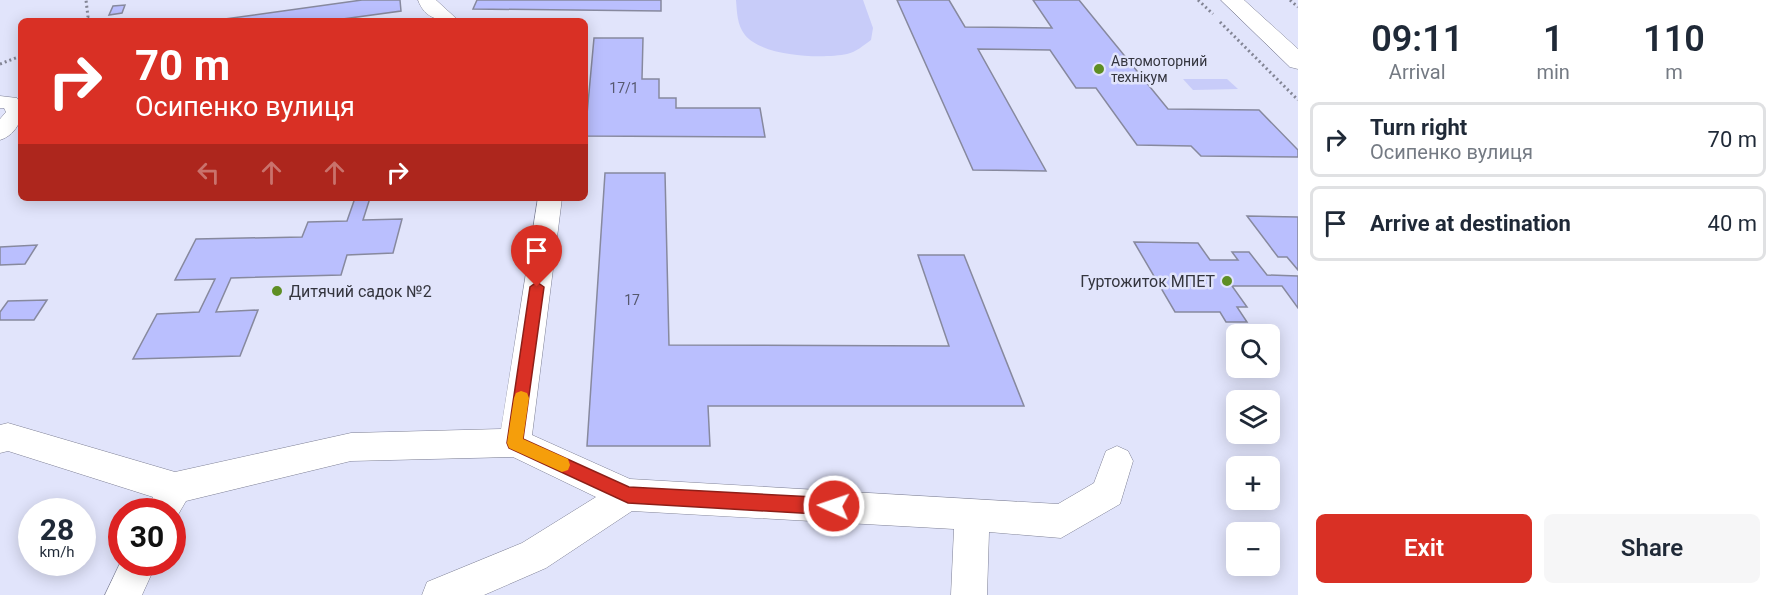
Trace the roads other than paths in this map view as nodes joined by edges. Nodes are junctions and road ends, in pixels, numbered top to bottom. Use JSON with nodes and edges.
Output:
{"nodes":[{"id":1,"x":427,"y":0,"type":"edge"},
{"id":2,"x":1232,"y":0,"type":"edge"},
{"id":3,"x":446,"y":18,"type":"edge"},
{"id":4,"x":1298,"y":63,"type":"edge"},
{"id":5,"x":0,"y":102,"type":"edge"},
{"id":6,"x":0,"y":133,"type":"edge"},
{"id":7,"x":550,"y":201,"type":"edge"},
{"id":8,"x":0,"y":439,"type":"edge"},
{"id":9,"x":515,"y":443,"type":"junction"},
{"id":10,"x":1116,"y":461,"type":"dead end"},
{"id":11,"x":628,"y":495,"type":"junction"},
{"id":12,"x":164,"y":498,"type":"edge"},
{"id":13,"x":176,"y":498,"type":"edge"},
{"id":14,"x":972,"y":514,"type":"junction"},
{"id":15,"x":132,"y":576,"type":"edge"},
{"id":16,"x":123,"y":595,"type":"edge"},
{"id":17,"x":440,"y":595,"type":"edge"},
{"id":18,"x":969,"y":595,"type":"edge"}],
"edges":[{"from":1,"to":3,"type":"street"},
{"from":2,"to":4,"type":"main road"},
{"from":5,"to":6,"type":"street"},
{"from":7,"to":9,"type":"street"},
{"from":8,"to":12,"type":"street"},
{"from":9,"to":11,"type":"street"},
{"from":9,"to":13,"type":"street"},
{"from":10,"to":14,"type":"street"},
{"from":11,"to":14,"type":"street"},
{"from":11,"to":17,"type":"street"},
{"from":14,"to":18,"type":"street"},
{"from":15,"to":16,"type":"street"}]}
